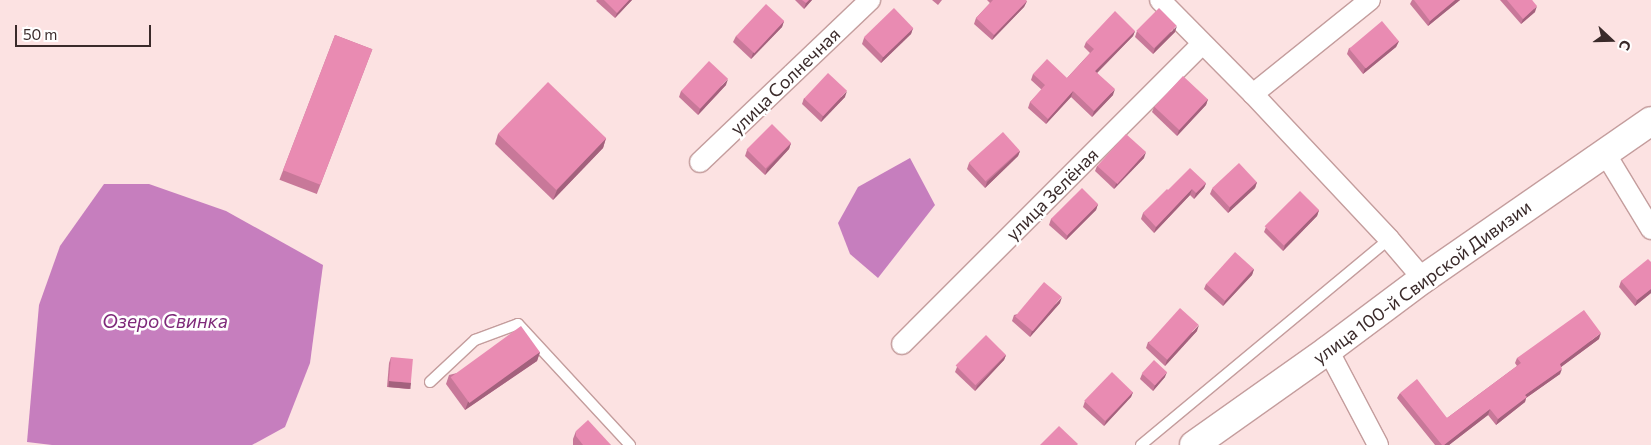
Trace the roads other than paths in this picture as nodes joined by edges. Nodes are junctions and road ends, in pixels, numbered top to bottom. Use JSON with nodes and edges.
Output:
{"nodes":[{"id":1,"x":870,"y":0,"type":"edge"},
{"id":2,"x":1160,"y":0,"type":"edge"},
{"id":3,"x":1370,"y":0,"type":"edge"},
{"id":4,"x":1202,"y":44,"type":"junction"},
{"id":5,"x":1254,"y":94,"type":"junction"},
{"id":6,"x":1651,"y":121,"type":"edge"},
{"id":7,"x":1605,"y":153,"type":"junction"},
{"id":8,"x":700,"y":162,"type":"dead end"},
{"id":9,"x":1651,"y":228,"type":"edge"},
{"id":10,"x":1389,"y":239,"type":"junction"},
{"id":11,"x":1423,"y":279,"type":"junction"},
{"id":12,"x":902,"y":344,"type":"dead end"},
{"id":13,"x":1328,"y":350,"type":"junction"},
{"id":14,"x":430,"y":382,"type":"dead end"},
{"id":15,"x":630,"y":445,"type":"edge"},
{"id":16,"x":1141,"y":445,"type":"edge"},
{"id":17,"x":1194,"y":445,"type":"edge"},
{"id":18,"x":1378,"y":445,"type":"edge"}],
"edges":[{"from":1,"to":8,"type":"street","name":"улица Солнечная"},
{"from":2,"to":4,"type":"street"},
{"from":3,"to":5,"type":"street"},
{"from":4,"to":5,"type":"street"},
{"from":4,"to":12,"type":"street","name":"улица Зелёная"},
{"from":5,"to":10,"type":"street"},
{"from":6,"to":7,"type":"main road","name":"улица 100-й Свирской Дивизии"},
{"from":7,"to":9,"type":"street"},
{"from":7,"to":11,"type":"main road","name":"улица 100-й Свирской Дивизии"},
{"from":10,"to":11,"type":"street"},
{"from":10,"to":16,"type":"lane"},
{"from":11,"to":13,"type":"main road","name":"улица 100-й Свирской Дивизии"},
{"from":13,"to":17,"type":"main road","name":"улица 100-й Свирской Дивизии"},
{"from":13,"to":18,"type":"street"},
{"from":14,"to":15,"type":"lane"}]}
